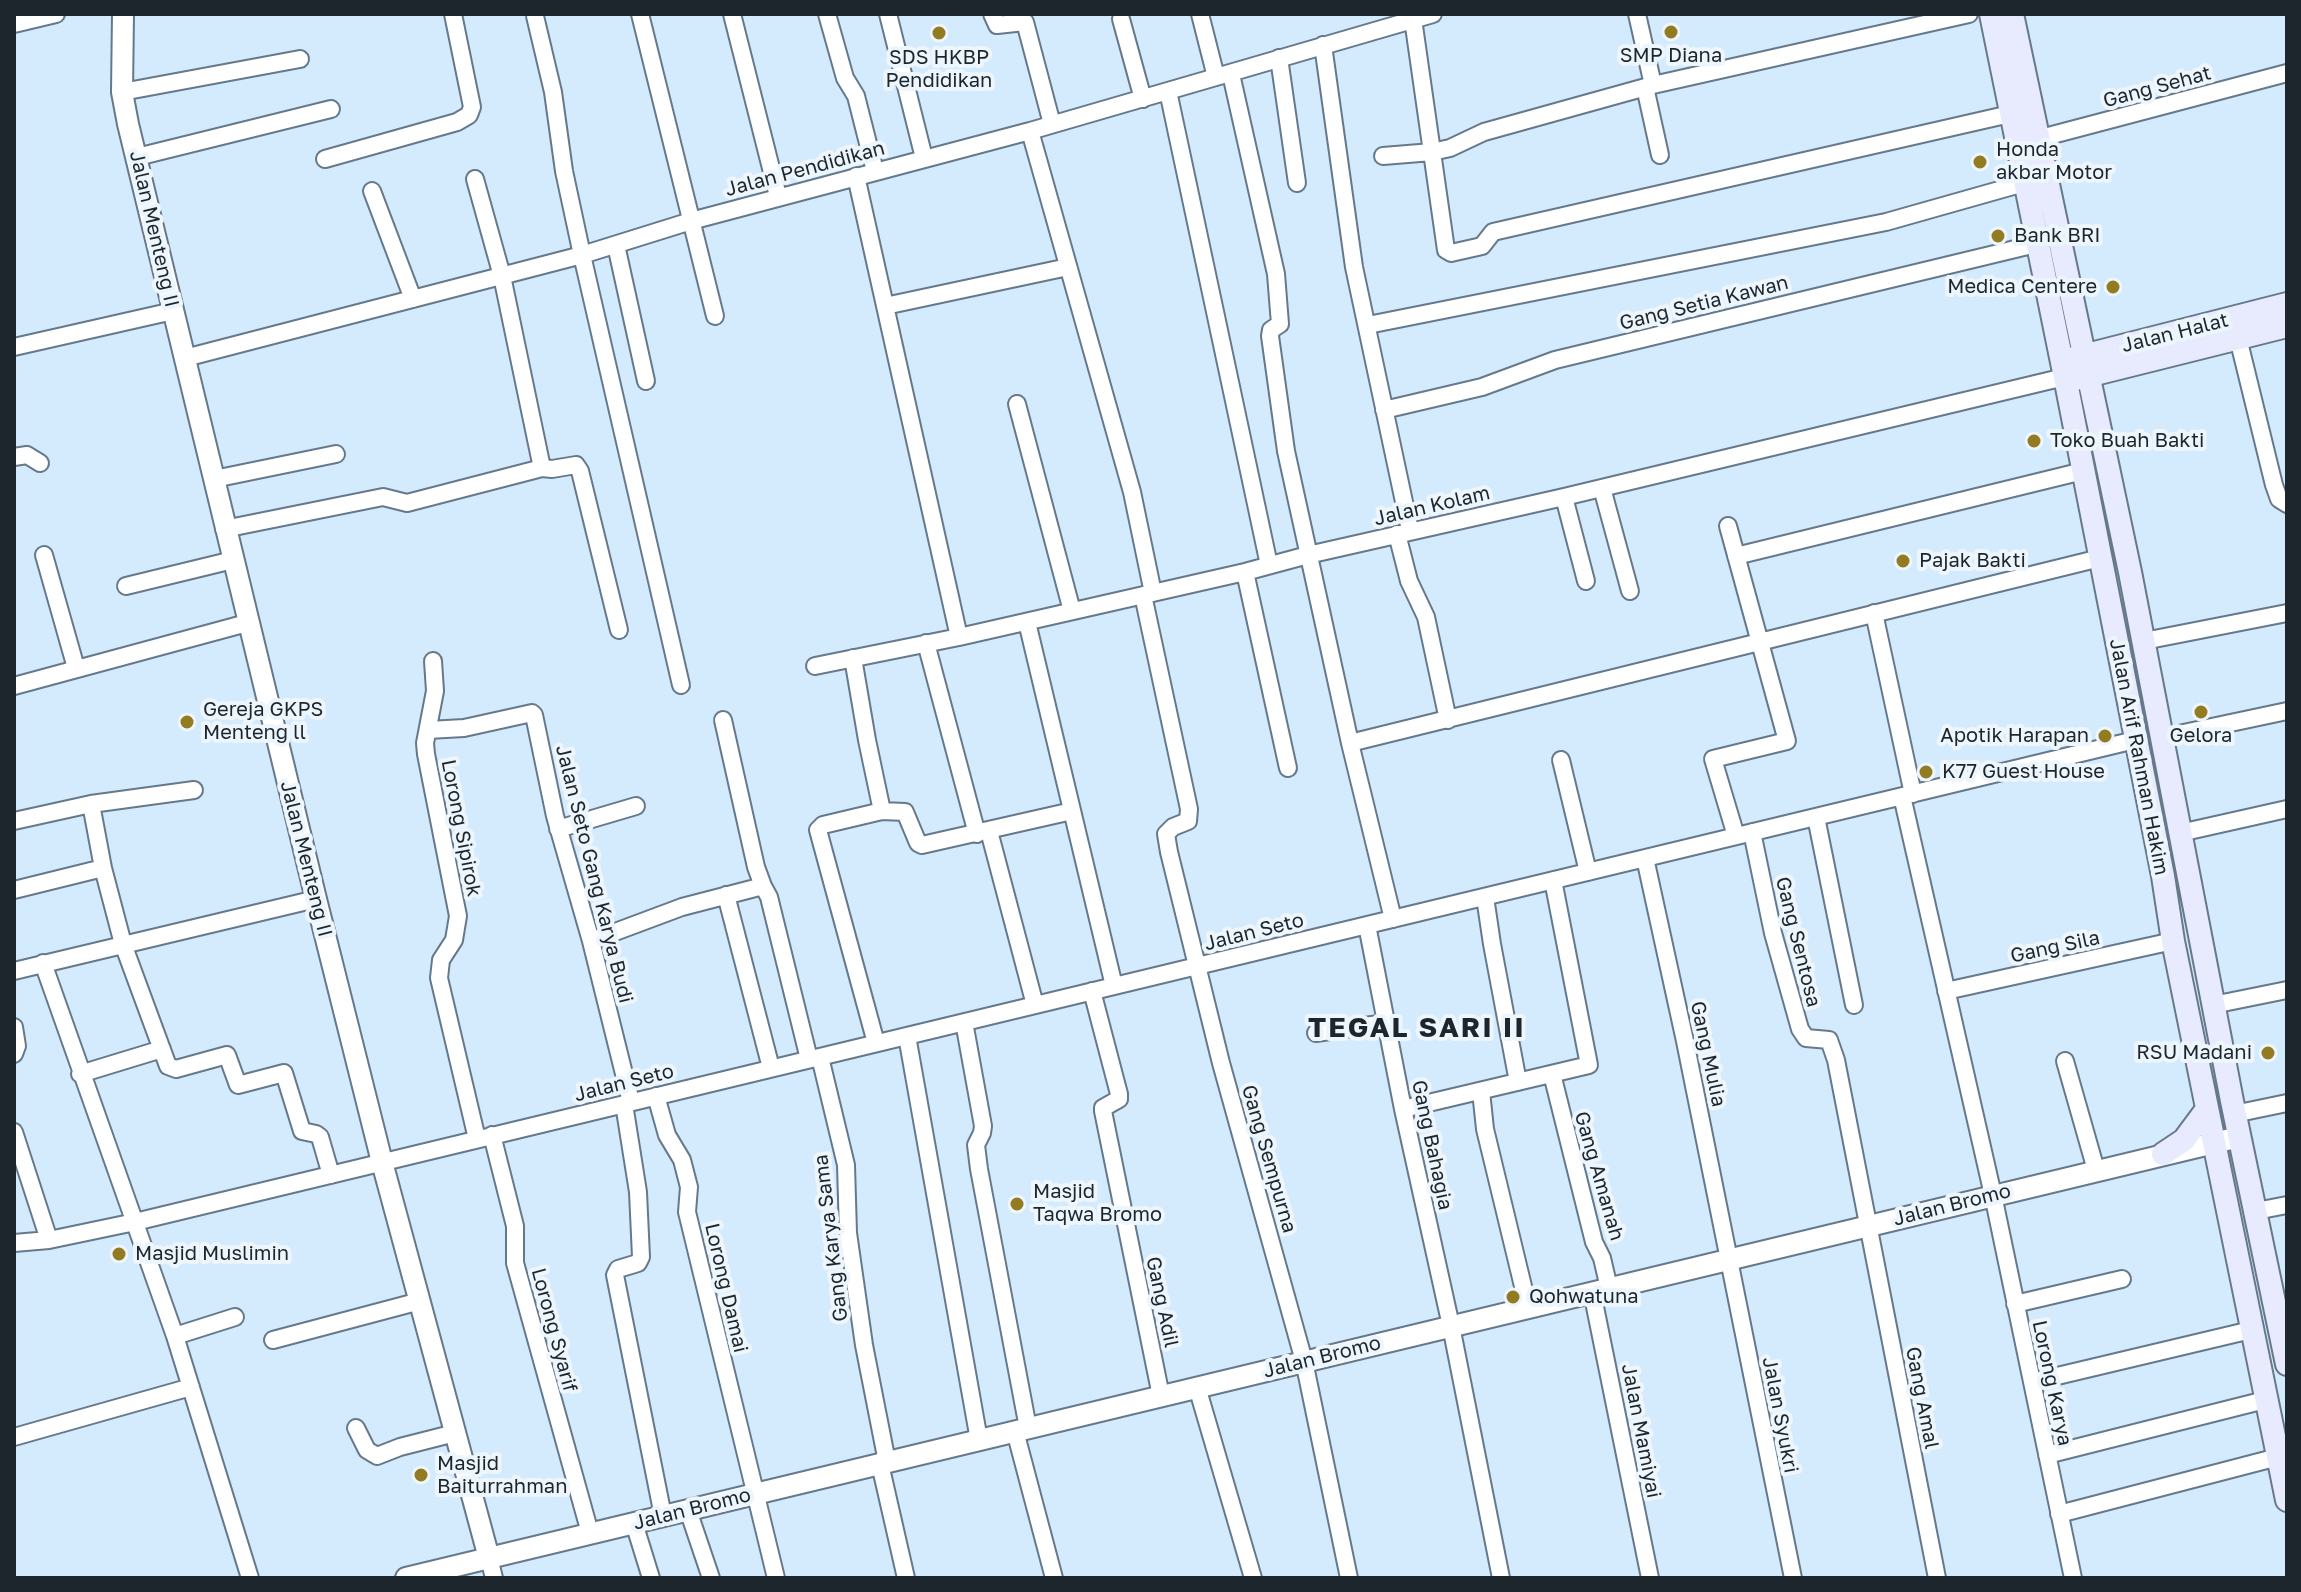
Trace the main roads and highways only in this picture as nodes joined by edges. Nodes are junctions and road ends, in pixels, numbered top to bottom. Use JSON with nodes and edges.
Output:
{"nodes":[{"id":1,"x":1991,"y":14,"type":"edge"},
{"id":2,"x":2012,"y":14,"type":"edge"},
{"id":3,"x":2287,"y":304,"type":"edge"},
{"id":4,"x":2287,"y":326,"type":"edge"},
{"id":5,"x":2087,"y":366,"type":"junction"},
{"id":6,"x":2062,"y":374,"type":"junction"},
{"id":7,"x":2188,"y":871,"type":"junction"},
{"id":8,"x":2163,"y":876,"type":"junction"},
{"id":9,"x":2207,"y":1109,"type":"junction"},
{"id":10,"x":2163,"y":1154,"type":"road end"},
{"id":11,"x":2286,"y":1350,"type":"edge"},
{"id":12,"x":2287,"y":1500,"type":"edge"}],
"edges":[{"from":1,"to":6,"type":"main road","name":"Jalan Arif Rahman Hakim"},
{"from":2,"to":5,"type":"main road","name":"Jalan Arif Rahman Hakim"},
{"from":3,"to":5,"type":"main road","name":"Jalan Halat"},
{"from":4,"to":5,"type":"main road","name":"Jalan Halat"},
{"from":5,"to":6,"type":"main road","name":"Jalan Halat"},
{"from":5,"to":7,"type":"main road","name":"Jalan Arif Rahman Hakim"},
{"from":6,"to":8,"type":"main road","name":"Jalan Arif Rahman Hakim"},
{"from":7,"to":8,"type":"main road"},
{"from":7,"to":11,"type":"main road","name":"Jalan Arif Rahman Hakim"},
{"from":8,"to":9,"type":"main road","name":"Jalan Arif Rahman Hakim"},
{"from":9,"to":10,"type":"main road"},
{"from":9,"to":12,"type":"main road","name":"Jalan Arif Rahman Hakim"}]}
